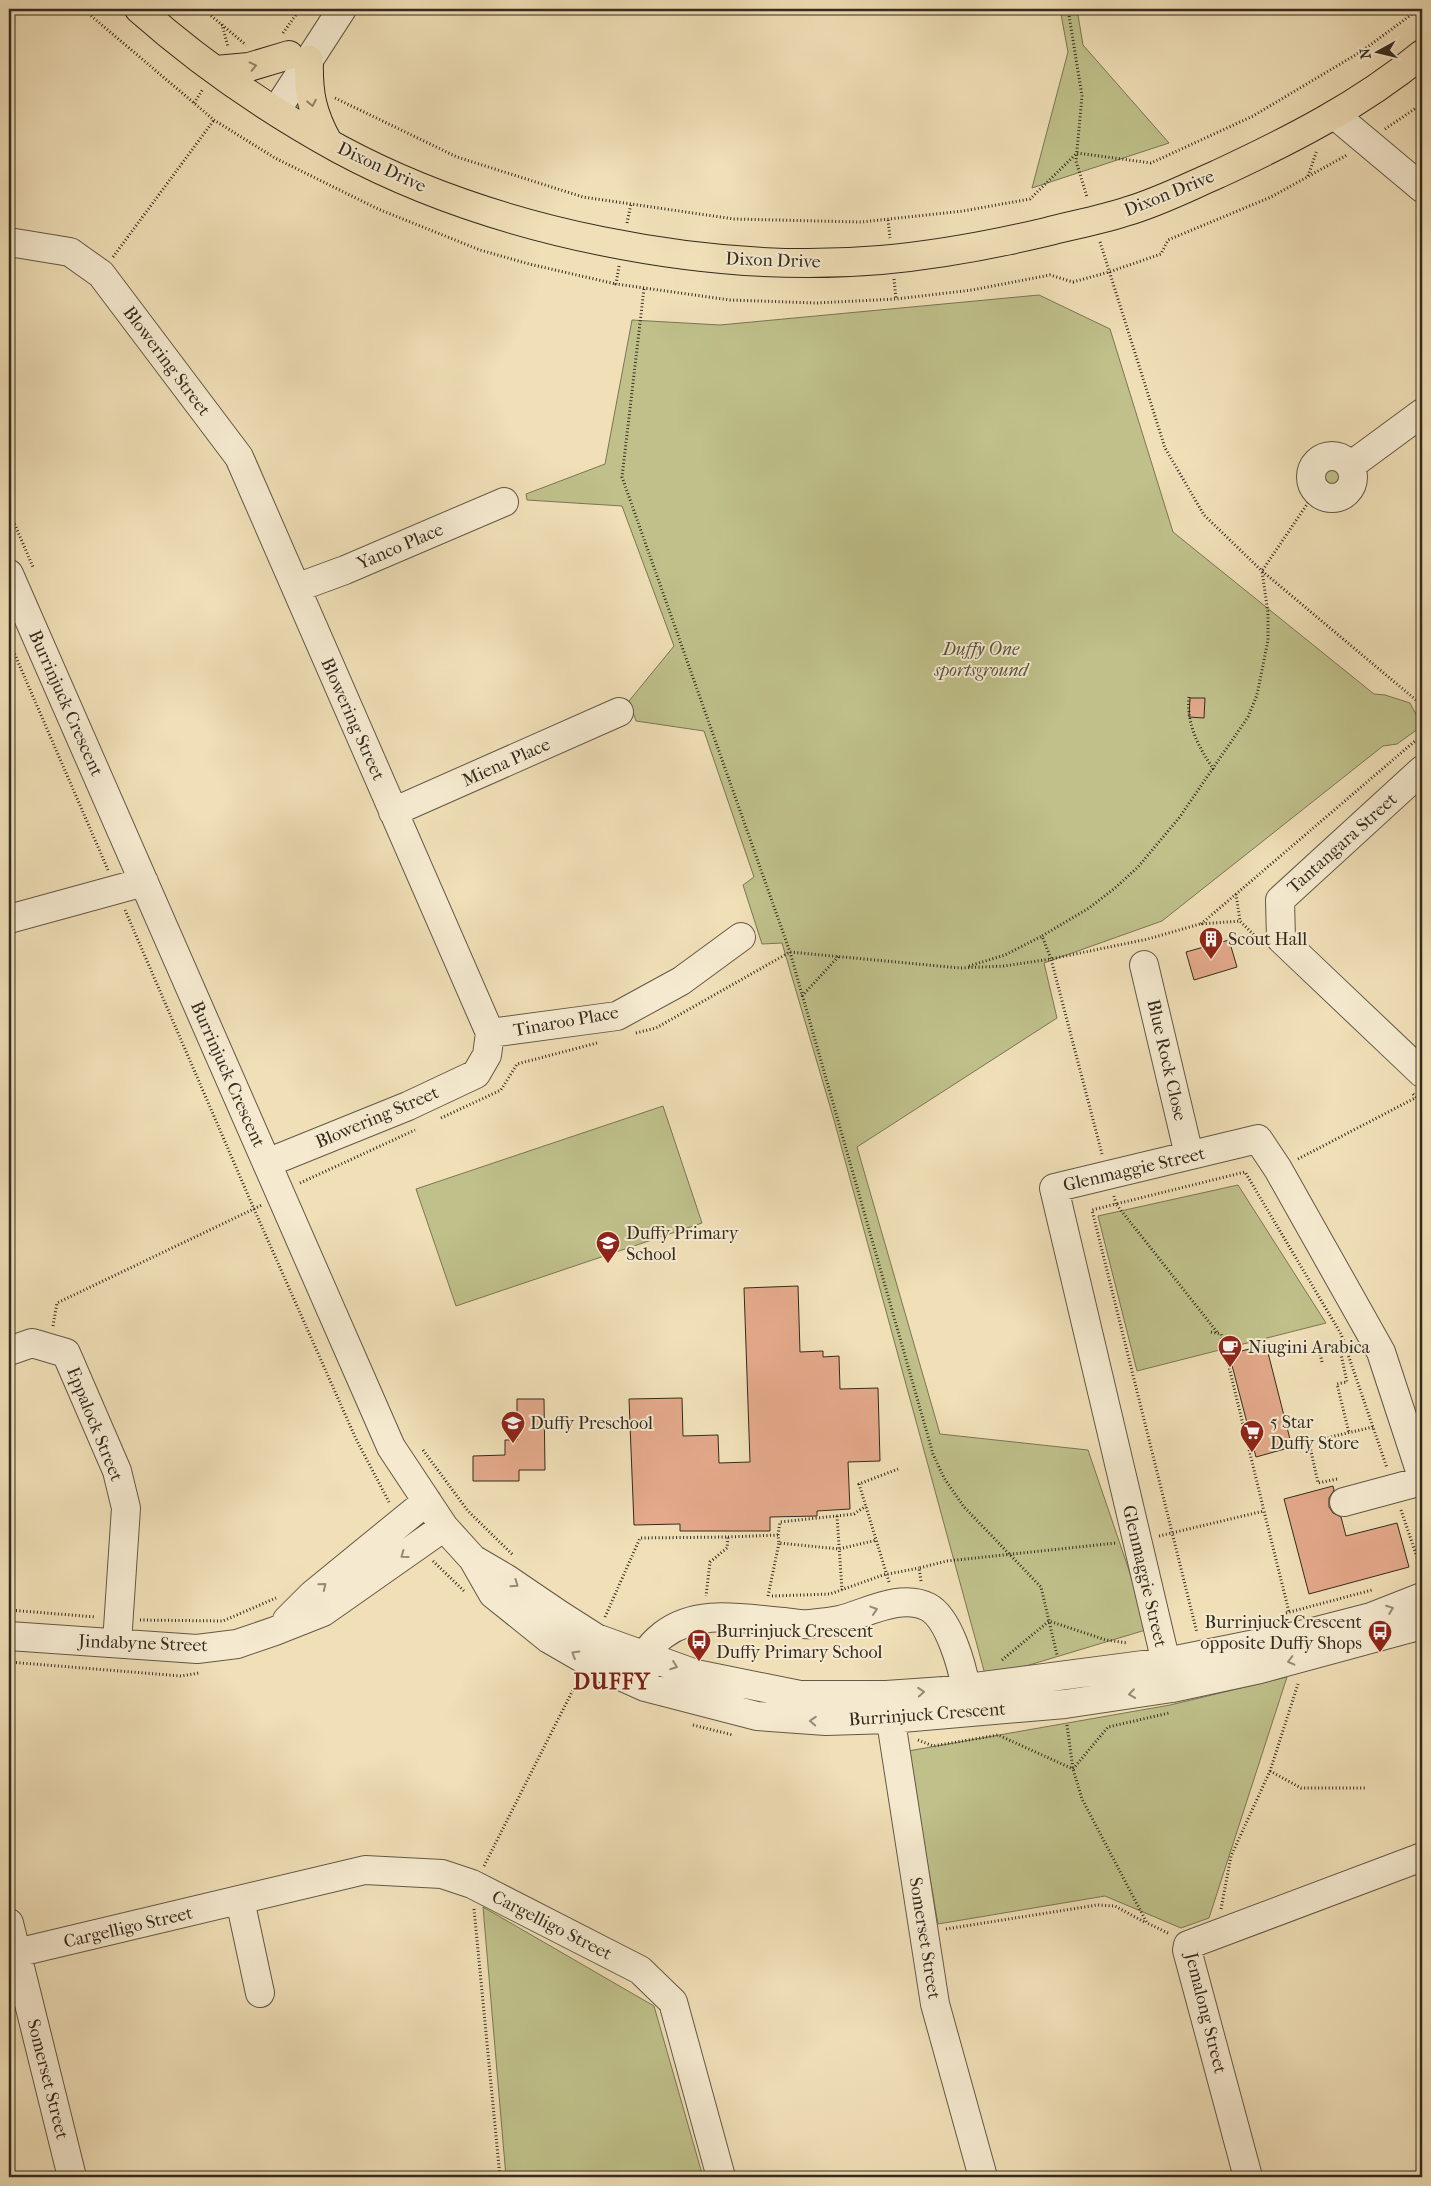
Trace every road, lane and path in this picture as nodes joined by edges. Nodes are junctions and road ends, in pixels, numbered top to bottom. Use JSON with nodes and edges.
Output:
{"nodes":[{"id":1,"x":83,"y":9,"type":"edge"},
{"id":2,"x":139,"y":9,"type":"edge"},
{"id":3,"x":204,"y":9,"type":"edge"},
{"id":4,"x":319,"y":9,"type":"edge"},
{"id":5,"x":342,"y":9,"type":"edge"},
{"id":6,"x":1068,"y":9,"type":"edge"},
{"id":7,"x":1419,"y":9,"type":"edge"},
{"id":8,"x":1422,"y":54,"type":"edge"},
{"id":9,"x":294,"y":65,"type":"junction"},
{"id":10,"x":216,"y":70,"type":"junction"},
{"id":11,"x":1422,"y":104,"type":"edge"},
{"id":12,"x":268,"y":106,"type":"junction"},
{"id":13,"x":1336,"y":116,"type":"junction"},
{"id":14,"x":214,"y":120,"type":"junction"},
{"id":15,"x":328,"y":142,"type":"junction"},
{"id":16,"x":1367,"y":142,"type":"junction"},
{"id":17,"x":1324,"y":145,"type":"dead end"},
{"id":18,"x":1077,"y":152,"type":"junction"},
{"id":19,"x":1308,"y":176,"type":"junction"},
{"id":20,"x":1422,"y":188,"type":"edge"},
{"id":21,"x":1087,"y":197,"type":"dead end"},
{"id":22,"x":9,"y":242,"type":"edge"},
{"id":23,"x":1099,"y":242,"type":"dead end"},
{"id":24,"x":1109,"y":272,"type":"junction"},
{"id":25,"x":101,"y":274,"type":"junction"},
{"id":26,"x":616,"y":284,"type":"dead end"},
{"id":27,"x":1422,"y":413,"type":"edge"},
{"id":28,"x":1316,"y":491,"type":"joint"},
{"id":29,"x":504,"y":502,"type":"dead end"},
{"id":30,"x":1262,"y":571,"type":"junction"},
{"id":31,"x":9,"y":574,"type":"edge"},
{"id":32,"x":296,"y":588,"type":"junction"},
{"id":33,"x":9,"y":641,"type":"edge"},
{"id":34,"x":1189,"y":697,"type":"dead end"},
{"id":35,"x":1422,"y":705,"type":"edge"},
{"id":36,"x":619,"y":712,"type":"dead end"},
{"id":37,"x":1422,"y":735,"type":"edge"},
{"id":38,"x":1214,"y":770,"type":"junction"},
{"id":39,"x":1422,"y":770,"type":"edge"},
{"id":40,"x":394,"y":812,"type":"junction"},
{"id":41,"x":144,"y":882,"type":"junction"},
{"id":42,"x":116,"y":890,"type":"junction"},
{"id":43,"x":1236,"y":894,"type":"junction"},
{"id":44,"x":9,"y":918,"type":"edge"},
{"id":45,"x":1240,"y":921,"type":"dead end"},
{"id":46,"x":1042,"y":936,"type":"junction"},
{"id":47,"x":741,"y":937,"type":"dead end"},
{"id":48,"x":790,"y":952,"type":"junction"},
{"id":49,"x":839,"y":956,"type":"junction"},
{"id":50,"x":1051,"y":959,"type":"junction"},
{"id":51,"x":1144,"y":965,"type":"dead end"},
{"id":52,"x":960,"y":968,"type":"junction"},
{"id":53,"x":802,"y":996,"type":"junction"},
{"id":54,"x":490,"y":1033,"type":"junction"},
{"id":55,"x":628,"y":1035,"type":"dead end"},
{"id":56,"x":601,"y":1042,"type":"dead end"},
{"id":57,"x":1422,"y":1073,"type":"edge"},
{"id":58,"x":1422,"y":1095,"type":"edge"},
{"id":59,"x":439,"y":1119,"type":"dead end"},
{"id":60,"x":422,"y":1127,"type":"dead end"},
{"id":61,"x":1189,"y":1155,"type":"junction"},
{"id":62,"x":267,"y":1162,"type":"junction"},
{"id":63,"x":1278,"y":1169,"type":"junction"},
{"id":64,"x":1108,"y":1175,"type":"junction"},
{"id":65,"x":1251,"y":1183,"type":"junction"},
{"id":66,"x":302,"y":1192,"type":"dead end"},
{"id":67,"x":1116,"y":1204,"type":"junction"},
{"id":68,"x":254,"y":1210,"type":"junction"},
{"id":69,"x":1211,"y":1332,"type":"dead end"},
{"id":70,"x":1217,"y":1332,"type":"junction"},
{"id":71,"x":49,"y":1348,"type":"junction"},
{"id":72,"x":9,"y":1351,"type":"edge"},
{"id":73,"x":1322,"y":1362,"type":"dead end"},
{"id":74,"x":1373,"y":1427,"type":"junction"},
{"id":75,"x":1348,"y":1433,"type":"junction"},
{"id":76,"x":421,"y":1448,"type":"dead end"},
{"id":77,"x":898,"y":1469,"type":"dead end"},
{"id":78,"x":1422,"y":1479,"type":"edge"},
{"id":79,"x":1394,"y":1489,"type":"junction"},
{"id":80,"x":1345,"y":1490,"type":"joint"},
{"id":81,"x":427,"y":1501,"type":"junction"},
{"id":82,"x":866,"y":1505,"type":"junction"},
{"id":83,"x":391,"y":1506,"type":"dead end"},
{"id":84,"x":1264,"y":1511,"type":"junction"},
{"id":85,"x":837,"y":1516,"type":"junction"},
{"id":86,"x":444,"y":1527,"type":"junction"},
{"id":87,"x":1172,"y":1534,"type":"junction"},
{"id":88,"x":778,"y":1535,"type":"junction"},
{"id":89,"x":728,"y":1537,"type":"junction"},
{"id":90,"x":877,"y":1540,"type":"junction"},
{"id":91,"x":1137,"y":1541,"type":"junction"},
{"id":92,"x":779,"y":1543,"type":"junction"},
{"id":93,"x":839,"y":1549,"type":"junction"},
{"id":94,"x":1012,"y":1556,"type":"junction"},
{"id":95,"x":515,"y":1557,"type":"dead end"},
{"id":96,"x":473,"y":1559,"type":"junction"},
{"id":97,"x":919,"y":1568,"type":"junction"},
{"id":98,"x":887,"y":1574,"type":"junction"},
{"id":99,"x":922,"y":1585,"type":"dead end"},
{"id":100,"x":1420,"y":1586,"type":"edge"},
{"id":101,"x":842,"y":1590,"type":"junction"},
{"id":102,"x":1375,"y":1590,"type":"dead end"},
{"id":103,"x":282,"y":1596,"type":"dead end"},
{"id":104,"x":768,"y":1596,"type":"junction"},
{"id":105,"x":759,"y":1597,"type":"dead end"},
{"id":106,"x":714,"y":1599,"type":"dead end"},
{"id":107,"x":895,"y":1604,"type":"junction"},
{"id":108,"x":9,"y":1610,"type":"edge"},
{"id":109,"x":597,"y":1614,"type":"dead end"},
{"id":110,"x":605,"y":1618,"type":"junction"},
{"id":111,"x":1049,"y":1621,"type":"junction"},
{"id":112,"x":611,"y":1622,"type":"dead end"},
{"id":113,"x":1422,"y":1625,"type":"edge"},
{"id":114,"x":117,"y":1631,"type":"junction"},
{"id":115,"x":275,"y":1631,"type":"junction"},
{"id":116,"x":9,"y":1636,"type":"edge"},
{"id":117,"x":1163,"y":1652,"type":"junction"},
{"id":118,"x":645,"y":1656,"type":"junction"},
{"id":119,"x":1001,"y":1661,"type":"dead end"},
{"id":120,"x":1059,"y":1662,"type":"dead end"},
{"id":121,"x":578,"y":1679,"type":"dead end"},
{"id":122,"x":1288,"y":1686,"type":"dead end"},
{"id":123,"x":645,"y":1687,"type":"junction"},
{"id":124,"x":966,"y":1688,"type":"junction"},
{"id":125,"x":1174,"y":1700,"type":"junction"},
{"id":126,"x":888,"y":1707,"type":"junction"},
{"id":127,"x":948,"y":1714,"type":"junction"},
{"id":128,"x":1067,"y":1720,"type":"dead end"},
{"id":129,"x":1073,"y":1770,"type":"junction"},
{"id":130,"x":1270,"y":1771,"type":"junction"},
{"id":131,"x":1365,"y":1788,"type":"dead end"},
{"id":132,"x":1422,"y":1857,"type":"edge"},
{"id":133,"x":472,"y":1884,"type":"junction"},
{"id":134,"x":240,"y":1900,"type":"junction"},
{"id":135,"x":9,"y":1923,"type":"edge"},
{"id":136,"x":1147,"y":1923,"type":"junction"},
{"id":137,"x":924,"y":1933,"type":"junction"},
{"id":138,"x":1217,"y":1934,"type":"junction"},
{"id":139,"x":1188,"y":1945,"type":"junction"},
{"id":140,"x":16,"y":1953,"type":"junction"},
{"id":141,"x":260,"y":1993,"type":"dead end"},
{"id":142,"x":72,"y":2177,"type":"edge"},
{"id":143,"x":500,"y":2177,"type":"edge"},
{"id":144,"x":721,"y":2177,"type":"edge"},
{"id":145,"x":984,"y":2177,"type":"edge"},
{"id":146,"x":1248,"y":2177,"type":"edge"}],
"edges":[{"from":1,"to":14,"type":"path"},
{"from":2,"to":10,"type":"main road","name":"Dixon Drive"},
{"from":3,"to":9,"type":"path"},
{"from":4,"to":9,"type":"street"},
{"from":5,"to":9,"type":"street"},
{"from":6,"to":18,"type":"path"},
{"from":7,"to":18,"type":"path"},
{"from":8,"to":13,"type":"main road","name":"Dixon Drive"},
{"from":10,"to":9,"type":"main road","one_way":true},
{"from":9,"to":12,"type":"street"},
{"from":9,"to":15,"type":"main road","one_way":true},
{"from":9,"to":18,"type":"path"},
{"from":10,"to":12,"type":"main road","name":"Dixon Drive"},
{"from":11,"to":16,"type":"path"},
{"from":12,"to":15,"type":"main road","name":"Dixon Drive"},
{"from":13,"to":15,"type":"main road","name":"Dixon Drive"},
{"from":13,"to":16,"type":"street"},
{"from":14,"to":25,"type":"path"},
{"from":14,"to":26,"type":"path"},
{"from":16,"to":19,"type":"path"},
{"from":16,"to":20,"type":"street"},
{"from":17,"to":19,"type":"path"},
{"from":18,"to":21,"type":"path"},
{"from":19,"to":24,"type":"path"},
{"from":22,"to":25,"type":"street","name":"Blowering Street"},
{"from":23,"to":24,"type":"path"},
{"from":24,"to":30,"type":"path"},
{"from":24,"to":48,"type":"path"},
{"from":25,"to":32,"type":"street","name":"Blowering Street"},
{"from":27,"to":28,"type":"street"},
{"from":28,"to":30,"type":"path"},
{"from":29,"to":32,"type":"street","name":"Yanco Place"},
{"from":30,"to":35,"type":"path"},
{"from":30,"to":38,"type":"path"},
{"from":31,"to":41,"type":"street","name":"Burrinjuck Crescent"},
{"from":32,"to":40,"type":"street","name":"Blowering Street"},
{"from":33,"to":42,"type":"path"},
{"from":34,"to":38,"type":"path"},
{"from":36,"to":40,"type":"street","name":"Miena Place"},
{"from":37,"to":43,"type":"path"},
{"from":38,"to":46,"type":"path"},
{"from":39,"to":57,"type":"street","name":"Tantangara Street"},
{"from":40,"to":54,"type":"street","name":"Blowering Street"},
{"from":41,"to":42,"type":"street"},
{"from":41,"to":62,"type":"street","name":"Burrinjuck Crescent"},
{"from":42,"to":44,"type":"street"},
{"from":42,"to":68,"type":"path"},
{"from":43,"to":45,"type":"path"},
{"from":43,"to":50,"type":"path"},
{"from":46,"to":50,"type":"path"},
{"from":46,"to":52,"type":"path"},
{"from":47,"to":54,"type":"street","name":"Tinaroo Place"},
{"from":48,"to":49,"type":"path"},
{"from":48,"to":53,"type":"path"},
{"from":48,"to":55,"type":"path"},
{"from":49,"to":52,"type":"path"},
{"from":49,"to":53,"type":"path"},
{"from":50,"to":52,"type":"path"},
{"from":50,"to":64,"type":"path"},
{"from":51,"to":61,"type":"street","name":"Blue Rock Close"},
{"from":53,"to":94,"type":"path"},
{"from":54,"to":62,"type":"street","name":"Blowering Street"},
{"from":56,"to":59,"type":"path"},
{"from":58,"to":63,"type":"path"},
{"from":60,"to":66,"type":"path"},
{"from":61,"to":63,"type":"street","name":"Glenmaggie Street"},
{"from":61,"to":64,"type":"street","name":"Glenmaggie Street"},
{"from":62,"to":81,"type":"street","name":"Burrinjuck Crescent"},
{"from":63,"to":65,"type":"path"},
{"from":63,"to":78,"type":"street","name":"Glenmaggie Street"},
{"from":64,"to":67,"type":"path"},
{"from":64,"to":91,"type":"street","name":"Glenmaggie Street"},
{"from":65,"to":67,"type":"path"},
{"from":65,"to":74,"type":"path"},
{"from":67,"to":70,"type":"path"},
{"from":67,"to":87,"type":"path"},
{"from":68,"to":71,"type":"path"},
{"from":68,"to":83,"type":"path"},
{"from":69,"to":70,"type":"path"},
{"from":70,"to":84,"type":"path"},
{"from":71,"to":72,"type":"street","name":"Eppalock Street"},
{"from":71,"to":114,"type":"street","name":"Eppalock Street"},
{"from":73,"to":75,"type":"path"},
{"from":74,"to":75,"type":"path"},
{"from":74,"to":79,"type":"path"},
{"from":75,"to":80,"type":"path"},
{"from":76,"to":95,"type":"path"},
{"from":77,"to":82,"type":"path"},
{"from":78,"to":79,"type":"street"},
{"from":79,"to":80,"type":"street"},
{"from":79,"to":100,"type":"path"},
{"from":81,"to":86,"type":"street","name":"Burrinjuck Crescent"},
{"from":115,"to":81,"type":"street","name":"Jindabyne Street","one_way":true},
{"from":82,"to":85,"type":"path"},
{"from":82,"to":90,"type":"path"},
{"from":84,"to":87,"type":"path"},
{"from":84,"to":102,"type":"path"},
{"from":85,"to":88,"type":"path"},
{"from":85,"to":93,"type":"path"},
{"from":86,"to":96,"type":"street","name":"Burrinjuck Crescent"},
{"from":86,"to":115,"type":"street","name":"Jindabyne Street","one_way":true},
{"from":87,"to":91,"type":"path"},
{"from":87,"to":117,"type":"path"},
{"from":88,"to":89,"type":"path"},
{"from":88,"to":92,"type":"path"},
{"from":89,"to":106,"type":"path"},
{"from":89,"to":110,"type":"path"},
{"from":90,"to":93,"type":"path"},
{"from":90,"to":98,"type":"path"},
{"from":91,"to":94,"type":"path"},
{"from":91,"to":117,"type":"street","name":"Glenmaggie Street"},
{"from":92,"to":93,"type":"path"},
{"from":92,"to":104,"type":"path"},
{"from":93,"to":101,"type":"path"},
{"from":94,"to":97,"type":"path"},
{"from":94,"to":111,"type":"path"},
{"from":96,"to":118,"type":"street","name":"Burrinjuck Crescent","one_way":true},
{"from":123,"to":96,"type":"street","name":"Burrinjuck Crescent","one_way":true},
{"from":97,"to":98,"type":"path"},
{"from":97,"to":99,"type":"path"},
{"from":98,"to":101,"type":"path"},
{"from":98,"to":107,"type":"path"},
{"from":117,"to":100,"type":"street","name":"Burrinjuck Crescent","one_way":true},
{"from":101,"to":104,"type":"path"},
{"from":103,"to":114,"type":"path"},
{"from":104,"to":105,"type":"path"},
{"from":118,"to":107,"type":"street","one_way":true},
{"from":107,"to":124,"type":"street"},
{"from":108,"to":114,"type":"path"},
{"from":109,"to":110,"type":"path"},
{"from":110,"to":112,"type":"path"},
{"from":111,"to":117,"type":"path"},
{"from":111,"to":119,"type":"path"},
{"from":111,"to":120,"type":"path"},
{"from":113,"to":125,"type":"street","name":"Burrinjuck Crescent","one_way":true},
{"from":114,"to":115,"type":"street","name":"Jindabyne Street"},
{"from":114,"to":116,"type":"street","name":"Jindabyne Street"},
{"from":117,"to":124,"type":"street","name":"Burrinjuck Crescent"},
{"from":117,"to":125,"type":"street","name":"Glenmaggie Street"},
{"from":118,"to":123,"type":"street"},
{"from":118,"to":126,"type":"street","name":"Burrinjuck Crescent","one_way":true},
{"from":121,"to":133,"type":"path"},
{"from":122,"to":130,"type":"path"},
{"from":126,"to":123,"type":"street","name":"Burrinjuck Crescent","one_way":true},
{"from":126,"to":124,"type":"street","name":"Burrinjuck Crescent","one_way":true},
{"from":124,"to":127,"type":"street"},
{"from":125,"to":127,"type":"street","name":"Burrinjuck Crescent","one_way":true},
{"from":125,"to":129,"type":"path"},
{"from":126,"to":127,"type":"street","name":"Burrinjuck Crescent"},
{"from":126,"to":137,"type":"street","name":"Somerset Street"},
{"from":128,"to":129,"type":"path"},
{"from":129,"to":136,"type":"path"},
{"from":130,"to":131,"type":"path"},
{"from":130,"to":138,"type":"path"},
{"from":132,"to":138,"type":"street","name":"Jemalong Street"},
{"from":133,"to":134,"type":"street","name":"Cargelligo Street"},
{"from":133,"to":143,"type":"path"},
{"from":133,"to":144,"type":"street","name":"Cargelligo Street"},
{"from":134,"to":140,"type":"street","name":"Cargelligo Street"},
{"from":134,"to":141,"type":"street"},
{"from":135,"to":140,"type":"street","name":"Somerset Street"},
{"from":136,"to":137,"type":"path"},
{"from":136,"to":139,"type":"path"},
{"from":137,"to":145,"type":"street","name":"Somerset Street"},
{"from":138,"to":139,"type":"street","name":"Jemalong Street"},
{"from":139,"to":146,"type":"street","name":"Jemalong Street"},
{"from":140,"to":142,"type":"street","name":"Somerset Street"}]}
